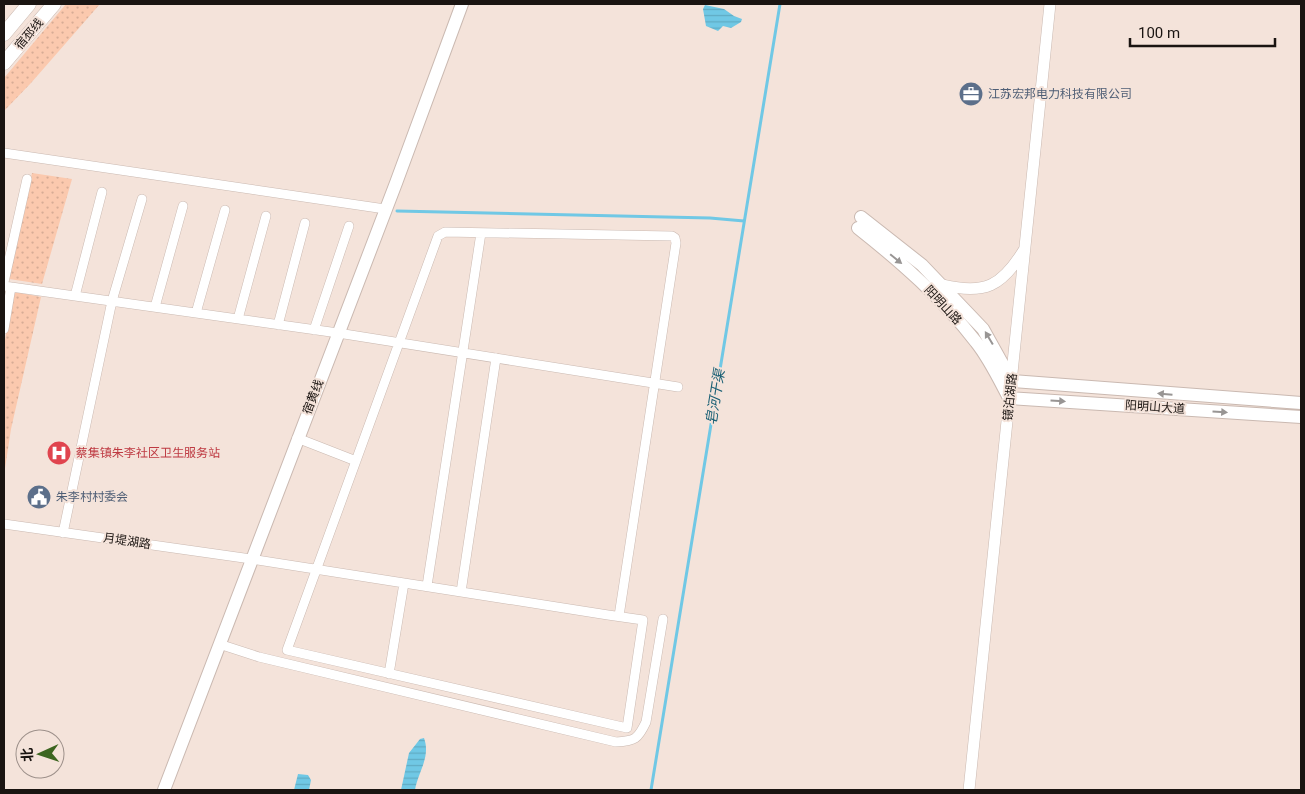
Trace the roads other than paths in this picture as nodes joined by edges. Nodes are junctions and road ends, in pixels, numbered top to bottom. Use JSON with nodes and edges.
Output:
{"nodes":[{"id":1,"x":29,"y":4,"type":"edge"},
{"id":2,"x":54,"y":4,"type":"edge"},
{"id":3,"x":462,"y":4,"type":"edge"},
{"id":4,"x":1050,"y":4,"type":"edge"},
{"id":5,"x":4,"y":34,"type":"edge"},
{"id":6,"x":4,"y":63,"type":"edge"},
{"id":7,"x":4,"y":153,"type":"edge"},
{"id":8,"x":27,"y":179,"type":"dead end"},
{"id":9,"x":102,"y":192,"type":"dead end"},
{"id":10,"x":142,"y":199,"type":"dead end"},
{"id":11,"x":183,"y":206,"type":"dead end"},
{"id":12,"x":385,"y":209,"type":"junction"},
{"id":13,"x":225,"y":210,"type":"dead end"},
{"id":14,"x":266,"y":216,"type":"dead end"},
{"id":15,"x":306,"y":223,"type":"dead end"},
{"id":16,"x":349,"y":226,"type":"dead end"},
{"id":17,"x":481,"y":233,"type":"junction"},
{"id":18,"x":1026,"y":246,"type":"junction"},
{"id":19,"x":6,"y":285,"type":"edge"},
{"id":20,"x":943,"y":285,"type":"junction"},
{"id":21,"x":75,"y":296,"type":"junction"},
{"id":22,"x":112,"y":301,"type":"junction"},
{"id":23,"x":155,"y":307,"type":"junction"},
{"id":24,"x":196,"y":313,"type":"junction"},
{"id":25,"x":238,"y":319,"type":"junction"},
{"id":26,"x":278,"y":325,"type":"junction"},
{"id":27,"x":4,"y":329,"type":"edge"},
{"id":28,"x":314,"y":330,"type":"junction"},
{"id":29,"x":338,"y":333,"type":"junction"},
{"id":30,"x":399,"y":343,"type":"junction"},
{"id":31,"x":462,"y":353,"type":"junction"},
{"id":32,"x":496,"y":358,"type":"junction"},
{"id":33,"x":1012,"y":381,"type":"junction"},
{"id":34,"x":655,"y":384,"type":"junction"},
{"id":35,"x":678,"y":387,"type":"dead end"},
{"id":36,"x":1009,"y":398,"type":"junction"},
{"id":37,"x":1301,"y":403,"type":"edge"},
{"id":38,"x":1301,"y":417,"type":"edge"},
{"id":39,"x":297,"y":438,"type":"junction"},
{"id":40,"x":356,"y":461,"type":"junction"},
{"id":41,"x":4,"y":524,"type":"edge"},
{"id":42,"x":63,"y":533,"type":"junction"},
{"id":43,"x":251,"y":559,"type":"junction"},
{"id":44,"x":317,"y":569,"type":"junction"},
{"id":45,"x":404,"y":583,"type":"junction"},
{"id":46,"x":427,"y":586,"type":"junction"},
{"id":47,"x":461,"y":592,"type":"junction"},
{"id":48,"x":619,"y":616,"type":"junction"},
{"id":49,"x":663,"y":619,"type":"dead end"},
{"id":50,"x":219,"y":644,"type":"junction"},
{"id":51,"x":394,"y":675,"type":"junction"},
{"id":52,"x":396,"y":690,"type":"junction"},
{"id":53,"x":164,"y":790,"type":"edge"},
{"id":54,"x":969,"y":790,"type":"edge"}],
"edges":[{"from":1,"to":5,"type":"main road","name":"宿邳线"},
{"from":2,"to":6,"type":"main road","name":"宿邳线"},
{"from":3,"to":12,"type":"main road","name":"宿黄线"},
{"from":4,"to":18,"type":"street","name":"镜泊湖路"},
{"from":7,"to":12,"type":"street"},
{"from":8,"to":19,"type":"street"},
{"from":9,"to":21,"type":"street"},
{"from":10,"to":22,"type":"street"},
{"from":11,"to":23,"type":"street"},
{"from":12,"to":29,"type":"main road","name":"宿黄线"},
{"from":13,"to":24,"type":"street"},
{"from":14,"to":25,"type":"street"},
{"from":15,"to":26,"type":"street"},
{"from":16,"to":28,"type":"street"},
{"from":17,"to":30,"type":"street"},
{"from":17,"to":31,"type":"street"},
{"from":17,"to":34,"type":"street"},
{"from":18,"to":20,"type":"street"},
{"from":18,"to":33,"type":"street","name":"镜泊湖路"},
{"from":19,"to":21,"type":"street"},
{"from":19,"to":27,"type":"street"},
{"from":33,"to":20,"type":"main road","name":"阳明山路","one_way":true},
{"from":20,"to":36,"type":"main road","name":"阳明山路","one_way":true},
{"from":21,"to":22,"type":"street"},
{"from":22,"to":23,"type":"street"},
{"from":22,"to":42,"type":"street"},
{"from":23,"to":24,"type":"street"},
{"from":24,"to":25,"type":"street"},
{"from":25,"to":26,"type":"street"},
{"from":26,"to":28,"type":"street"},
{"from":28,"to":29,"type":"street"},
{"from":29,"to":30,"type":"street"},
{"from":29,"to":39,"type":"main road","name":"宿黄线"},
{"from":30,"to":31,"type":"street"},
{"from":30,"to":40,"type":"street"},
{"from":31,"to":32,"type":"street"},
{"from":31,"to":46,"type":"street"},
{"from":32,"to":34,"type":"street"},
{"from":32,"to":47,"type":"street"},
{"from":33,"to":36,"type":"street","name":"镜泊湖路"},
{"from":37,"to":33,"type":"main road","name":"阳明山大道","one_way":true},
{"from":34,"to":35,"type":"street"},
{"from":34,"to":48,"type":"street"},
{"from":36,"to":38,"type":"main road","name":"阳明山大道","one_way":true},
{"from":36,"to":54,"type":"street","name":"镜泊湖路"},
{"from":39,"to":40,"type":"street"},
{"from":39,"to":43,"type":"main road","name":"宿黄线"},
{"from":40,"to":44,"type":"street"},
{"from":41,"to":42,"type":"street","name":"月堤湖路"},
{"from":42,"to":43,"type":"street","name":"月堤湖路"},
{"from":43,"to":44,"type":"street","name":"月堤湖路"},
{"from":43,"to":50,"type":"main road","name":"宿黄线"},
{"from":44,"to":45,"type":"street","name":"月堤湖路"},
{"from":44,"to":51,"type":"street"},
{"from":45,"to":46,"type":"street","name":"月堤湖路"},
{"from":45,"to":51,"type":"street"},
{"from":46,"to":47,"type":"street","name":"月堤湖路"},
{"from":47,"to":48,"type":"street","name":"月堤湖路"},
{"from":48,"to":51,"type":"street","name":"月堤湖路"},
{"from":49,"to":52,"type":"street"},
{"from":50,"to":52,"type":"street"},
{"from":50,"to":53,"type":"main road","name":"宿黄线"},
{"from":51,"to":52,"type":"street"}]}
